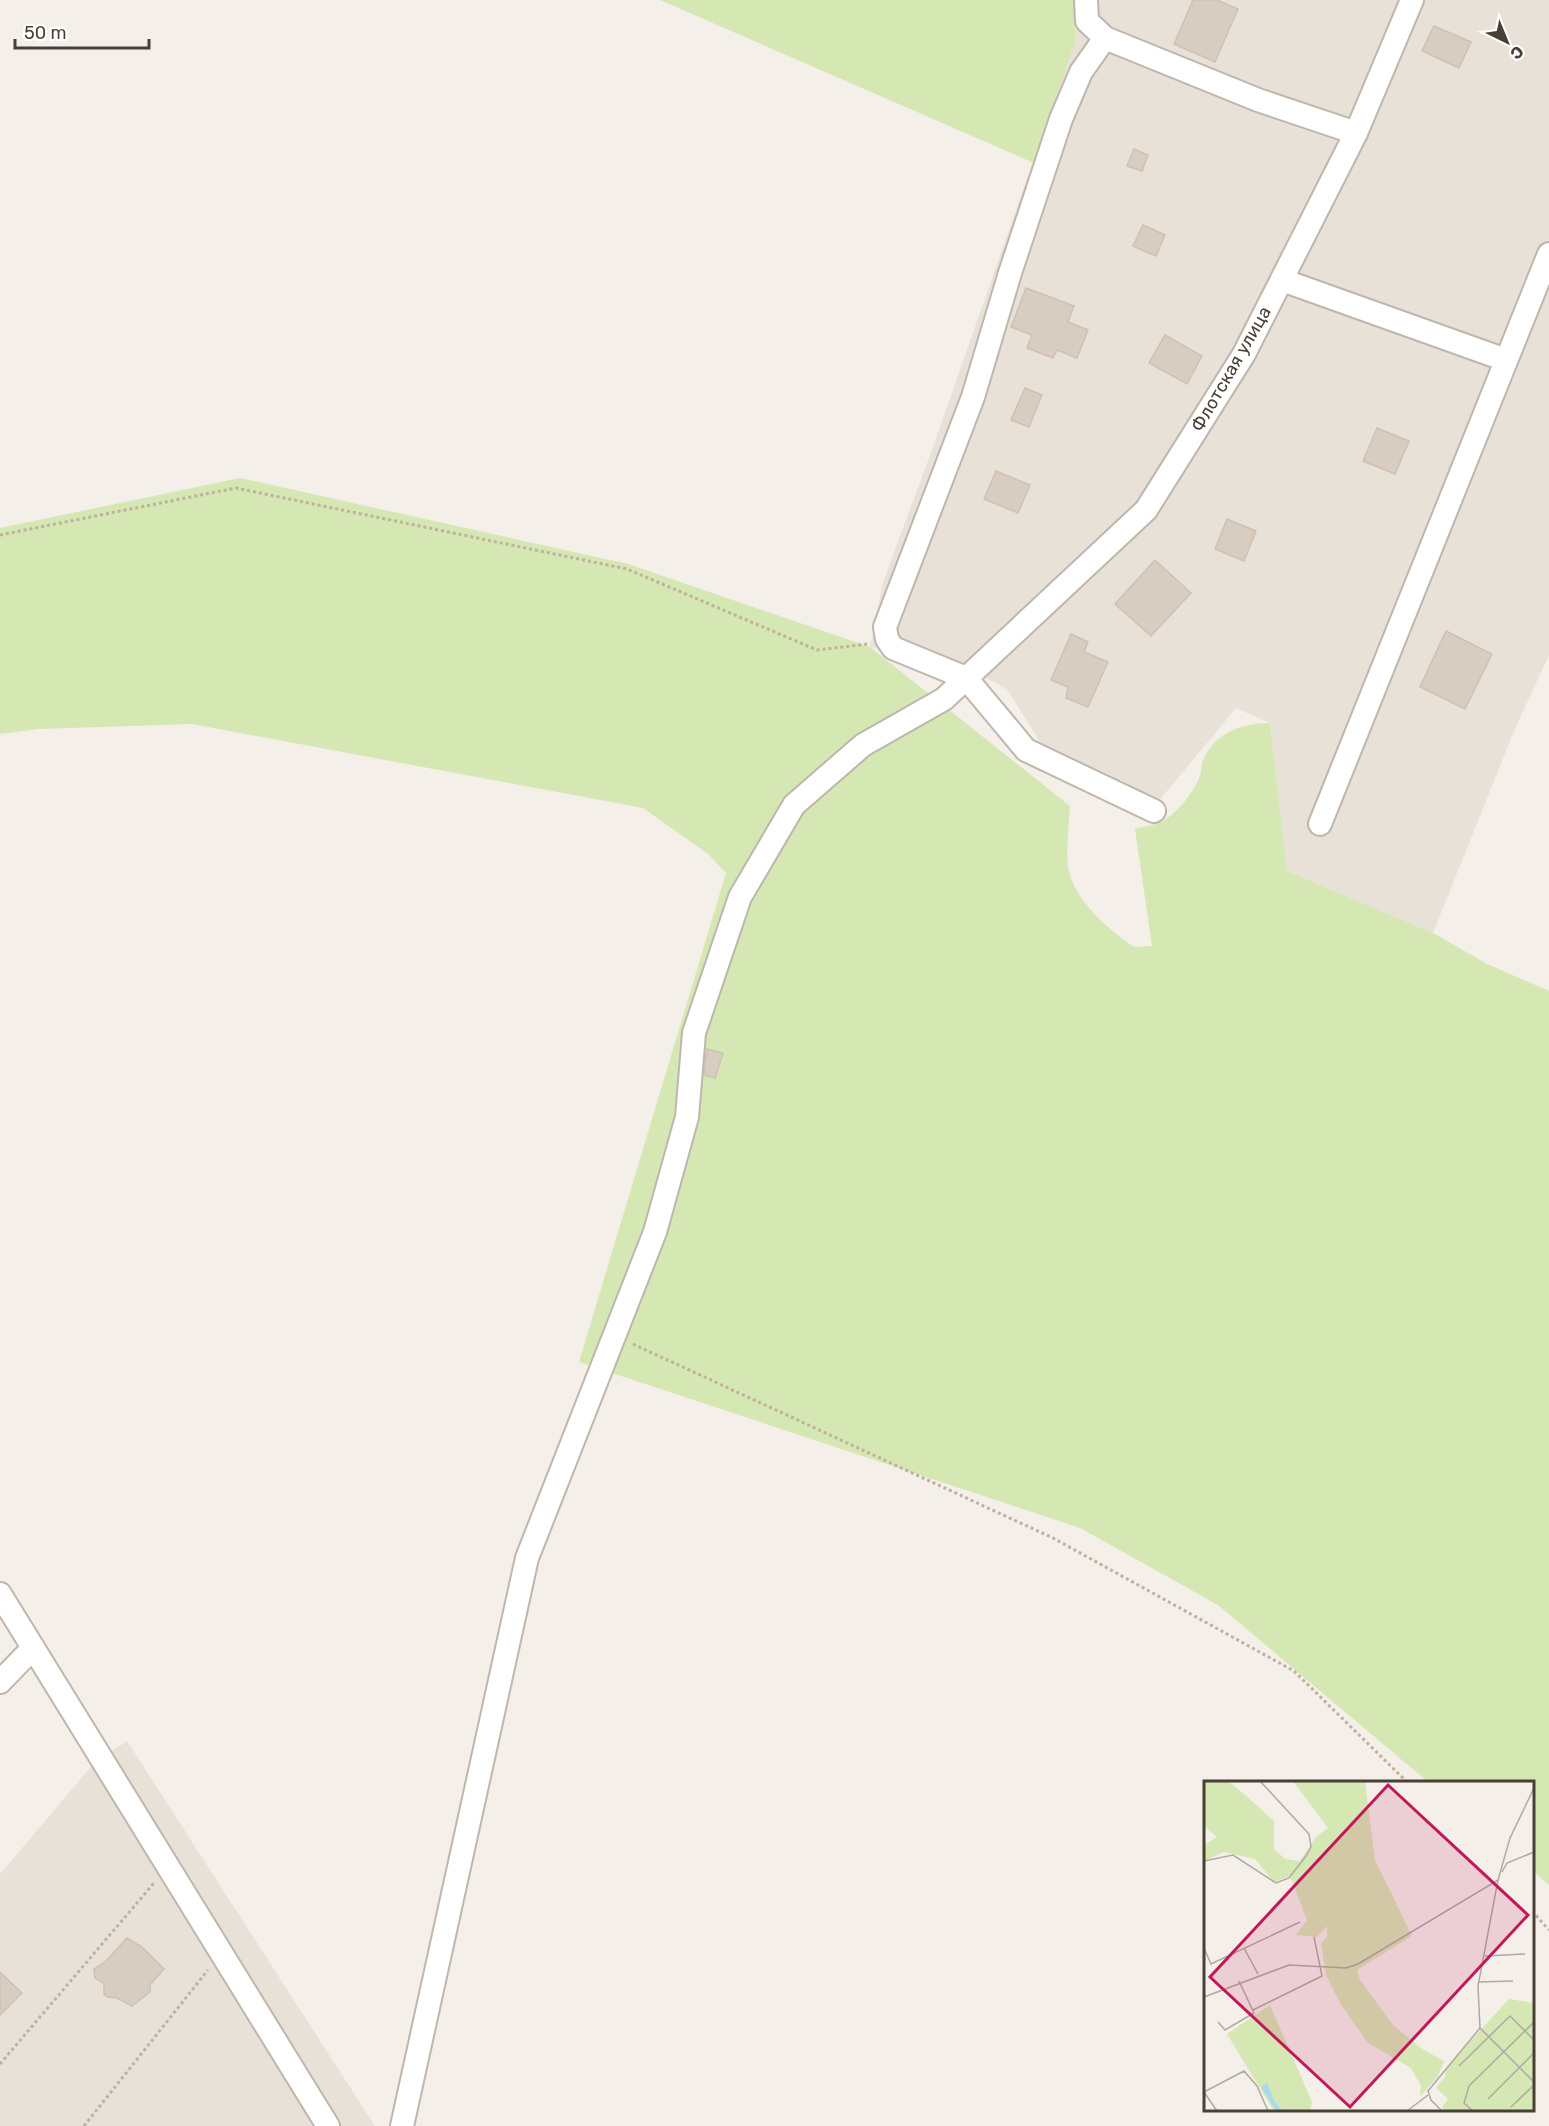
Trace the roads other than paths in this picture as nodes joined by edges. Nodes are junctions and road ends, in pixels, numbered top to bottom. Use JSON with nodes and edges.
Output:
{"nodes":[{"id":1,"x":1086,"y":0,"type":"edge"},
{"id":2,"x":1412,"y":0,"type":"edge"},
{"id":3,"x":1106,"y":38,"type":"junction"},
{"id":4,"x":1356,"y":133,"type":"junction"},
{"id":5,"x":1549,"y":254,"type":"edge"},
{"id":6,"x":1282,"y":280,"type":"junction"},
{"id":7,"x":1506,"y":360,"type":"junction"},
{"id":8,"x":966,"y":678,"type":"junction"},
{"id":9,"x":1154,"y":811,"type":"dead end"},
{"id":10,"x":1320,"y":824,"type":"dead end"},
{"id":11,"x":0,"y":1594,"type":"edge"},
{"id":12,"x":33,"y":1648,"type":"junction"},
{"id":13,"x":0,"y":1682,"type":"edge"},
{"id":14,"x":328,"y":2126,"type":"edge"},
{"id":15,"x":402,"y":2126,"type":"edge"}],
"edges":[{"from":1,"to":3,"type":"street"},
{"from":2,"to":4,"type":"street","name":"Флотская улица"},
{"from":3,"to":4,"type":"street"},
{"from":3,"to":8,"type":"street"},
{"from":4,"to":6,"type":"street","name":"Флотская улица"},
{"from":5,"to":7,"type":"street"},
{"from":6,"to":7,"type":"street"},
{"from":6,"to":8,"type":"street","name":"Флотская улица"},
{"from":7,"to":10,"type":"street"},
{"from":8,"to":9,"type":"street"},
{"from":8,"to":15,"type":"street","name":"Флотская улица"},
{"from":11,"to":12,"type":"street"},
{"from":12,"to":13,"type":"street"},
{"from":12,"to":14,"type":"street"}]}
